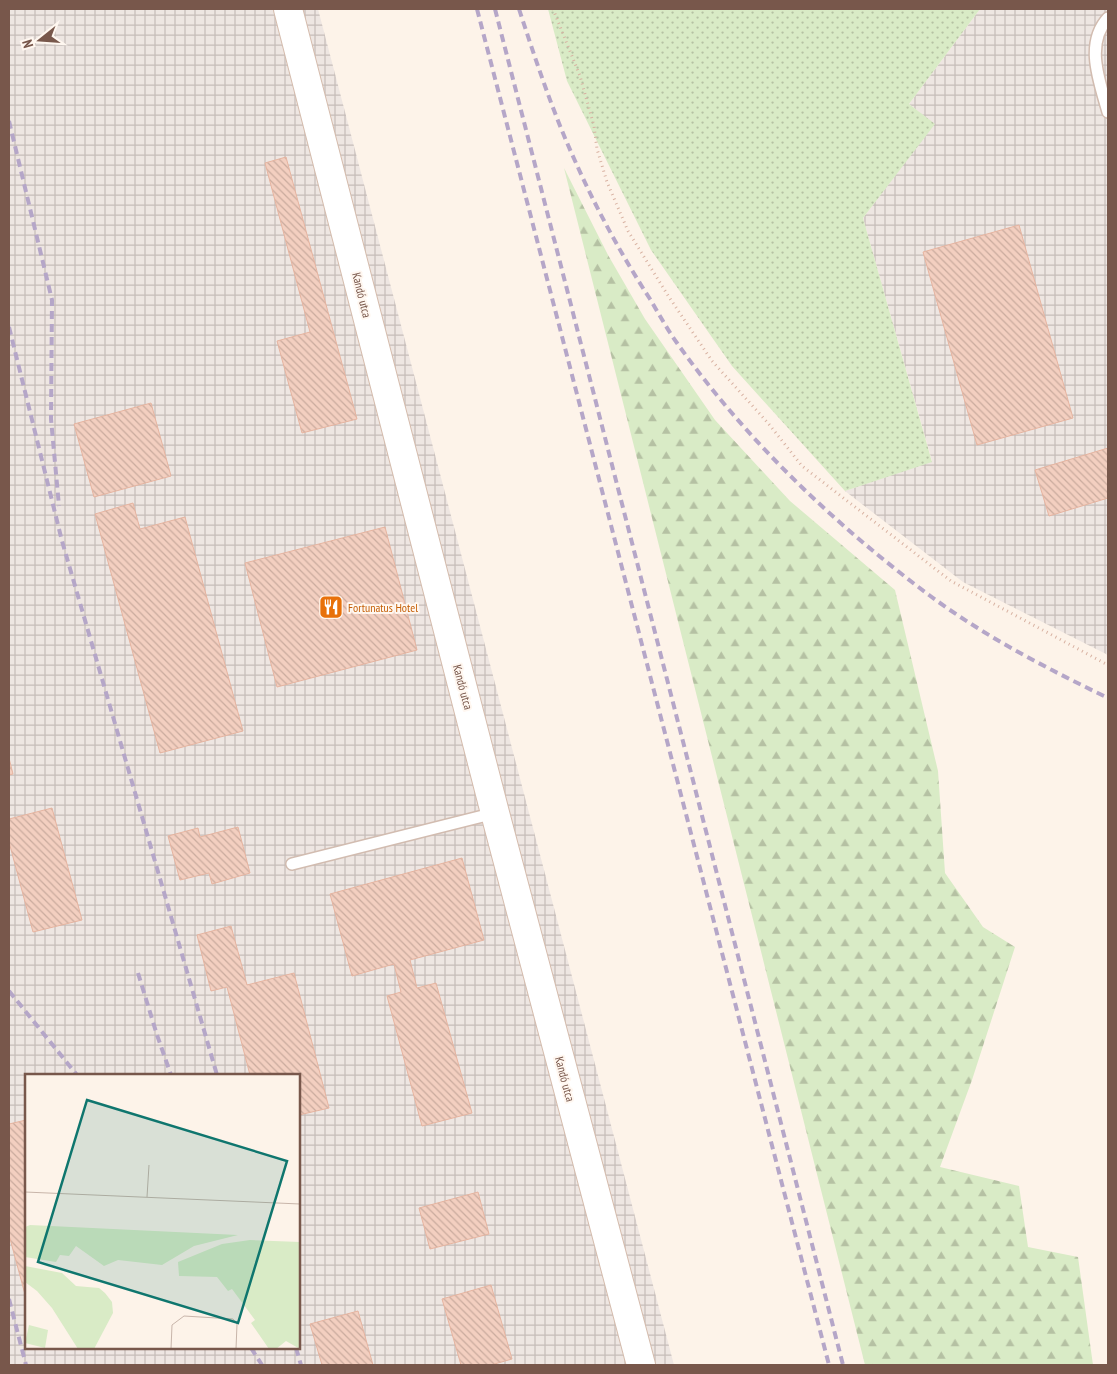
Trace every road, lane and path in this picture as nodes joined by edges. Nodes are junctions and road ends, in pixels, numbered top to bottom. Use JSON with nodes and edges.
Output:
{"nodes":[{"id":1,"x":288,"y":9,"type":"edge"},
{"id":2,"x":553,"y":9,"type":"edge"},
{"id":3,"x":1108,"y":18,"type":"edge"},
{"id":4,"x":1108,"y":112,"type":"edge"},
{"id":5,"x":1108,"y":665,"type":"edge"},
{"id":6,"x":495,"y":813,"type":"junction"},
{"id":7,"x":292,"y":864,"type":"dead end"},
{"id":8,"x":641,"y":1365,"type":"edge"}],
"edges":[{"from":1,"to":6,"type":"street","name":"Kandó utca"},
{"from":2,"to":5,"type":"path"},
{"from":3,"to":4,"type":"lane"},
{"from":6,"to":7,"type":"lane"},
{"from":6,"to":8,"type":"street","name":"Kandó utca"}]}
